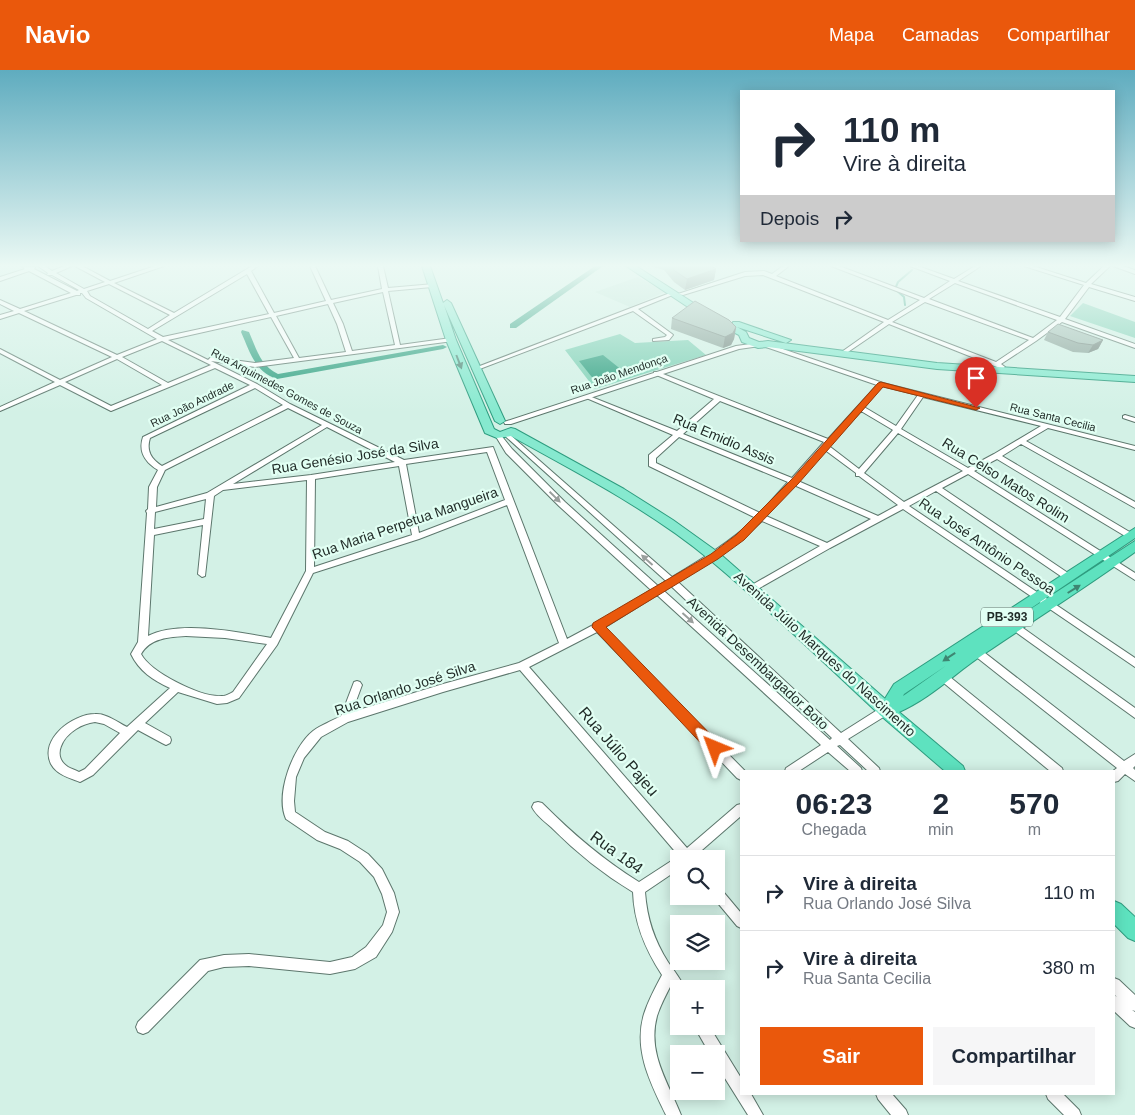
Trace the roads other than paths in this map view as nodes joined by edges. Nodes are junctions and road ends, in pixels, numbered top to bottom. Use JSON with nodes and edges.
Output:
{"nodes":[{"id":1,"x":30,"y":315,"type":"edge"},
{"id":2,"x":119,"y":315,"type":"edge"},
{"id":3,"x":174,"y":315,"type":"edge"},
{"id":4,"x":274,"y":315,"type":"joint"},
{"id":5,"x":335,"y":315,"type":"edge"},
{"id":6,"x":390,"y":315,"type":"edge"},
{"id":7,"x":442,"y":315,"type":"edge"},
{"id":8,"x":452,"y":315,"type":"edge"},
{"id":9,"x":619,"y":315,"type":"edge"},
{"id":10,"x":642,"y":315,"type":"edge"},
{"id":11,"x":716,"y":315,"type":"edge"},
{"id":12,"x":870,"y":315,"type":"edge"},
{"id":13,"x":900,"y":315,"type":"edge"},
{"id":14,"x":966,"y":315,"type":"edge"},
{"id":15,"x":1051,"y":315,"type":"edge"},
{"id":16,"x":1066,"y":315,"type":"edge"},
{"id":17,"x":1063,"y":319,"type":"junction"},
{"id":18,"x":888,"y":322,"type":"junction"},
{"id":19,"x":148,"y":331,"type":"junction"},
{"id":20,"x":746,"y":334,"type":"junction"},
{"id":21,"x":162,"y":339,"type":"junction"},
{"id":22,"x":451,"y":340,"type":"junction"},
{"id":23,"x":655,"y":340,"type":"dead end"},
{"id":24,"x":1034,"y":340,"type":"junction"},
{"id":25,"x":766,"y":342,"type":"junction"},
{"id":26,"x":1135,"y":342,"type":"edge"},
{"id":27,"x":1135,"y":346,"type":"edge"},
{"id":28,"x":398,"y":347,"type":"junction"},
{"id":29,"x":738,"y":347,"type":"junction"},
{"id":30,"x":0,"y":351,"type":"edge"},
{"id":31,"x":845,"y":352,"type":"junction"},
{"id":32,"x":350,"y":353,"type":"junction"},
{"id":33,"x":117,"y":357,"type":"junction"},
{"id":34,"x":203,"y":358,"type":"junction"},
{"id":35,"x":297,"y":359,"type":"junction"},
{"id":36,"x":217,"y":365,"type":"junction"},
{"id":37,"x":255,"y":365,"type":"junction"},
{"id":38,"x":999,"y":366,"type":"junction"},
{"id":39,"x":227,"y":370,"type":"junction"},
{"id":40,"x":475,"y":370,"type":"junction"},
{"id":41,"x":1135,"y":372,"type":"edge"},
{"id":42,"x":656,"y":373,"type":"junction"},
{"id":43,"x":1135,"y":380,"type":"edge"},
{"id":44,"x":59,"y":383,"type":"junction"},
{"id":45,"x":881,"y":384,"type":"junction"},
{"id":46,"x":255,"y":385,"type":"junction"},
{"id":47,"x":168,"y":386,"type":"junction"},
{"id":48,"x":922,"y":394,"type":"junction"},
{"id":49,"x":587,"y":397,"type":"junction"},
{"id":50,"x":719,"y":398,"type":"junction"},
{"id":51,"x":288,"y":405,"type":"junction"},
{"id":52,"x":861,"y":408,"type":"junction"},
{"id":53,"x":0,"y":410,"type":"edge"},
{"id":54,"x":1125,"y":418,"type":"dead end"},
{"id":55,"x":1135,"y":420,"type":"edge"},
{"id":56,"x":326,"y":425,"type":"junction"},
{"id":57,"x":1048,"y":426,"type":"junction"},
{"id":58,"x":501,"y":429,"type":"junction"},
{"id":59,"x":897,"y":429,"type":"junction"},
{"id":60,"x":680,"y":434,"type":"junction"},
{"id":61,"x":1021,"y":441,"type":"junction"},
{"id":62,"x":828,"y":445,"type":"junction"},
{"id":63,"x":1135,"y":448,"type":"edge"},
{"id":64,"x":490,"y":449,"type":"junction"},
{"id":65,"x":997,"y":456,"type":"junction"},
{"id":66,"x":402,"y":462,"type":"junction"},
{"id":67,"x":162,"y":469,"type":"junction"},
{"id":68,"x":968,"y":471,"type":"junction"},
{"id":69,"x":549,"y":472,"type":"junction"},
{"id":70,"x":859,"y":474,"type":"junction"},
{"id":71,"x":311,"y":477,"type":"junction"},
{"id":72,"x":536,"y":478,"type":"junction"},
{"id":73,"x":794,"y":482,"type":"junction"},
{"id":74,"x":223,"y":488,"type":"junction"},
{"id":75,"x":937,"y":488,"type":"junction"},
{"id":76,"x":210,"y":495,"type":"junction"},
{"id":77,"x":509,"y":501,"type":"junction"},
{"id":78,"x":1135,"y":505,"type":"edge"},
{"id":79,"x":904,"y":506,"type":"junction"},
{"id":80,"x":150,"y":511,"type":"junction"},
{"id":81,"x":761,"y":517,"type":"junction"},
{"id":82,"x":878,"y":519,"type":"junction"},
{"id":83,"x":207,"y":521,"type":"junction"},
{"id":84,"x":149,"y":533,"type":"junction"},
{"id":85,"x":416,"y":537,"type":"junction"},
{"id":86,"x":1133,"y":538,"type":"edge"},
{"id":87,"x":827,"y":546,"type":"junction"},
{"id":88,"x":714,"y":556,"type":"junction"},
{"id":89,"x":1105,"y":559,"type":"junction"},
{"id":90,"x":310,"y":571,"type":"junction"},
{"id":91,"x":202,"y":574,"type":"dead end"},
{"id":92,"x":1068,"y":577,"type":"junction"},
{"id":93,"x":1135,"y":577,"type":"edge"},
{"id":94,"x":672,"y":582,"type":"junction"},
{"id":95,"x":753,"y":588,"type":"junction"},
{"id":96,"x":658,"y":590,"type":"junction"},
{"id":97,"x":1036,"y":597,"type":"junction"},
{"id":98,"x":1049,"y":604,"type":"junction"},
{"id":99,"x":598,"y":627,"type":"junction"},
{"id":100,"x":1016,"y":627,"type":"junction"},
{"id":101,"x":274,"y":642,"type":"junction"},
{"id":102,"x":142,"y":644,"type":"junction"},
{"id":103,"x":564,"y":644,"type":"junction"},
{"id":104,"x":972,"y":648,"type":"junction"},
{"id":105,"x":1135,"y":663,"type":"edge"},
{"id":106,"x":522,"y":666,"type":"junction"},
{"id":107,"x":942,"y":676,"type":"junction"},
{"id":108,"x":357,"y":685,"type":"dead end"},
{"id":109,"x":177,"y":687,"type":"junction"},
{"id":110,"x":886,"y":710,"type":"junction"},
{"id":111,"x":1135,"y":714,"type":"edge"},
{"id":112,"x":345,"y":719,"type":"junction"},
{"id":113,"x":136,"y":724,"type":"junction"},
{"id":114,"x":128,"y":732,"type":"junction"},
{"id":115,"x":166,"y":740,"type":"dead end"},
{"id":116,"x":840,"y":740,"type":"junction"},
{"id":117,"x":828,"y":745,"type":"junction"},
{"id":118,"x":1135,"y":759,"type":"edge"},
{"id":119,"x":1126,"y":768,"type":"junction"},
{"id":120,"x":791,"y":770,"type":"edge"},
{"id":121,"x":856,"y":770,"type":"edge"},
{"id":122,"x":874,"y":770,"type":"edge"},
{"id":123,"x":956,"y":770,"type":"edge"},
{"id":124,"x":1057,"y":770,"type":"edge"},
{"id":125,"x":740,"y":774,"type":"edge"},
{"id":126,"x":1135,"y":776,"type":"edge"},
{"id":127,"x":1115,"y":777,"type":"edge"},
{"id":128,"x":538,"y":807,"type":"dead end"},
{"id":129,"x":740,"y":810,"type":"edge"},
{"id":130,"x":677,"y":850,"type":"edge"},
{"id":131,"x":695,"y":850,"type":"edge"},
{"id":132,"x":670,"y":869,"type":"edge"},
{"id":133,"x":639,"y":889,"type":"junction"},
{"id":134,"x":725,"y":903,"type":"edge"},
{"id":135,"x":1115,"y":912,"type":"edge"},
{"id":136,"x":740,"y":921,"type":"edge"},
{"id":137,"x":1135,"y":931,"type":"edge"},
{"id":138,"x":669,"y":974,"type":"junction"},
{"id":139,"x":673,"y":980,"type":"edge"},
{"id":140,"x":1115,"y":986,"type":"edge"},
{"id":141,"x":1115,"y":1003,"type":"edge"},
{"id":142,"x":1135,"y":1004,"type":"edge"},
{"id":143,"x":1135,"y":1021,"type":"edge"},
{"id":144,"x":143,"y":1027,"type":"dead end"},
{"id":145,"x":707,"y":1035,"type":"edge"},
{"id":146,"x":740,"y":1089,"type":"edge"},
{"id":147,"x":744,"y":1095,"type":"edge"},
{"id":148,"x":885,"y":1095,"type":"edge"},
{"id":149,"x":1055,"y":1095,"type":"edge"},
{"id":150,"x":674,"y":1115,"type":"edge"},
{"id":151,"x":756,"y":1115,"type":"edge"},
{"id":152,"x":901,"y":1115,"type":"edge"},
{"id":153,"x":1074,"y":1115,"type":"edge"}],
"edges":[{"from":1,"to":33,"type":"street"},
{"from":2,"to":19,"type":"street","name":"Rua Arquimedes Gomes de Souza"},
{"from":3,"to":19,"type":"street"},
{"from":4,"to":21,"type":"street"},
{"from":4,"to":35,"type":"street"},
{"from":5,"to":32,"type":"street"},
{"from":6,"to":28,"type":"street"},
{"from":7,"to":22,"type":"main road"},
{"from":8,"to":40,"type":"main road"},
{"from":9,"to":40,"type":"street"},
{"from":10,"to":23,"type":"street"},
{"from":11,"to":20,"type":"main road"},
{"from":12,"to":18,"type":"street"},
{"from":13,"to":18,"type":"street"},
{"from":14,"to":24,"type":"street"},
{"from":15,"to":17,"type":"street"},
{"from":16,"to":17,"type":"street"},
{"from":17,"to":24,"type":"street"},
{"from":17,"to":26,"type":"street"},
{"from":17,"to":27,"type":"street"},
{"from":18,"to":31,"type":"street"},
{"from":18,"to":38,"type":"street"},
{"from":19,"to":21,"type":"street","name":"Rua Arquimedes Gomes de Souza"},
{"from":20,"to":25,"type":"main road"},
{"from":20,"to":25,"type":"main road"},
{"from":20,"to":29,"type":"street"},
{"from":21,"to":33,"type":"street"},
{"from":21,"to":34,"type":"street","name":"Rua Arquimedes Gomes de Souza"},
{"from":22,"to":28,"type":"street"},
{"from":22,"to":58,"type":"main road","one_way":true},
{"from":24,"to":38,"type":"street"},
{"from":25,"to":29,"type":"street","name":"Rua João Mendonça"},
{"from":25,"to":31,"type":"main road"},
{"from":25,"to":43,"type":"main road"},
{"from":25,"to":45,"type":"street","name":"Rua Santa Cecilia"},
{"from":28,"to":32,"type":"street"},
{"from":29,"to":42,"type":"street","name":"Rua João Mendonça"},
{"from":30,"to":44,"type":"street"},
{"from":31,"to":38,"type":"main road"},
{"from":32,"to":35,"type":"street"},
{"from":33,"to":44,"type":"street"},
{"from":33,"to":47,"type":"street"},
{"from":34,"to":36,"type":"street","name":"Rua Arquimedes Gomes de Souza"},
{"from":34,"to":37,"type":"street"},
{"from":35,"to":37,"type":"street"},
{"from":36,"to":39,"type":"street","name":"Rua Arquimedes Gomes de Souza"},
{"from":36,"to":47,"type":"street"},
{"from":37,"to":39,"type":"street"},
{"from":38,"to":41,"type":"main road"},
{"from":39,"to":46,"type":"street","name":"Rua Arquimedes Gomes de Souza"},
{"from":40,"to":58,"type":"main road"},
{"from":42,"to":49,"type":"street","name":"Rua João Mendonça"},
{"from":42,"to":50,"type":"street","name":"Rua José Antônio Pessoa"},
{"from":44,"to":47,"type":"street"},
{"from":44,"to":53,"type":"street"},
{"from":45,"to":48,"type":"street","name":"Rua Santa Cecilia"},
{"from":45,"to":52,"type":"street","name":"Rua Orlando José Silva"},
{"from":46,"to":51,"type":"street","name":"Rua Arquimedes Gomes de Souza"},
{"from":46,"to":67,"type":"street","name":"Rua João Andrade"},
{"from":48,"to":57,"type":"street","name":"Rua Santa Cecilia"},
{"from":48,"to":59,"type":"street"},
{"from":49,"to":58,"type":"street","name":"Rua João Mendonça"},
{"from":49,"to":60,"type":"street","name":"Rua Emidio Assis"},
{"from":50,"to":60,"type":"street"},
{"from":50,"to":62,"type":"street","name":"Rua José Antônio Pessoa"},
{"from":51,"to":56,"type":"street","name":"Rua Arquimedes Gomes de Souza"},
{"from":51,"to":67,"type":"street"},
{"from":52,"to":59,"type":"street","name":"Rua Celso Matos Rolim"},
{"from":52,"to":62,"type":"street","name":"Rua Orlando José Silva"},
{"from":54,"to":55,"type":"street"},
{"from":56,"to":66,"type":"street","name":"Rua Arquimedes Gomes de Souza"},
{"from":56,"to":74,"type":"street"},
{"from":57,"to":61,"type":"street"},
{"from":57,"to":63,"type":"street","name":"Rua Santa Cecilia"},
{"from":58,"to":64,"type":"street"},
{"from":58,"to":69,"type":"street","name":"Avenida Desembargador Boto"},
{"from":58,"to":72,"type":"street","name":"Avenida Desembargador Boto"},
{"from":58,"to":88,"type":"main road","name":"Avenida Júlio Marques do Nascimento"},
{"from":59,"to":68,"type":"street","name":"Rua Celso Matos Rolim"},
{"from":59,"to":70,"type":"street"},
{"from":60,"to":73,"type":"street","name":"Rua Emidio Assis"},
{"from":60,"to":81,"type":"street"},
{"from":61,"to":65,"type":"street"},
{"from":61,"to":78,"type":"street"},
{"from":62,"to":70,"type":"street","name":"Rua José Antônio Pessoa"},
{"from":62,"to":73,"type":"street","name":"Rua Orlando José Silva"},
{"from":64,"to":66,"type":"street","name":"Rua Genésio José da Silva"},
{"from":64,"to":77,"type":"street"},
{"from":65,"to":68,"type":"street"},
{"from":65,"to":86,"type":"street","name":"Rua Celso Matos Rolim"},
{"from":66,"to":71,"type":"street","name":"Rua Genésio José da Silva"},
{"from":66,"to":85,"type":"street"},
{"from":67,"to":80,"type":"street"},
{"from":68,"to":75,"type":"street"},
{"from":68,"to":89,"type":"street","name":"Rua Celso Matos Rolim"},
{"from":69,"to":72,"type":"street"},
{"from":94,"to":69,"type":"street","name":"Avenida Desembargador Boto","one_way":true},
{"from":70,"to":79,"type":"street","name":"Rua José Antônio Pessoa"},
{"from":71,"to":74,"type":"street","name":"Rua Genésio José da Silva"},
{"from":71,"to":90,"type":"street"},
{"from":72,"to":96,"type":"street","name":"Avenida Desembargador Boto","one_way":true},
{"from":73,"to":81,"type":"street","name":"Rua Orlando José Silva"},
{"from":73,"to":82,"type":"street","name":"Rua Emidio Assis"},
{"from":74,"to":76,"type":"street"},
{"from":75,"to":79,"type":"street"},
{"from":75,"to":92,"type":"street"},
{"from":76,"to":80,"type":"street"},
{"from":76,"to":83,"type":"street"},
{"from":77,"to":85,"type":"street","name":"Rua Maria Perpetua Mangueira"},
{"from":77,"to":103,"type":"street"},
{"from":79,"to":82,"type":"street"},
{"from":79,"to":97,"type":"street","name":"Rua José Antônio Pessoa"},
{"from":80,"to":84,"type":"street"},
{"from":81,"to":87,"type":"street"},
{"from":81,"to":88,"type":"street","name":"Rua Orlando José Silva"},
{"from":82,"to":87,"type":"street"},
{"from":83,"to":84,"type":"street"},
{"from":83,"to":91,"type":"street"},
{"from":84,"to":102,"type":"street"},
{"from":85,"to":90,"type":"street","name":"Rua Maria Perpetua Mangueira"},
{"from":86,"to":89,"type":"highway","number":"PB-393"},
{"from":87,"to":95,"type":"street"},
{"from":88,"to":94,"type":"street","name":"Rua Orlando José Silva"},
{"from":88,"to":95,"type":"main road","name":"Avenida Júlio Marques do Nascimento"},
{"from":89,"to":92,"type":"highway","number":"PB-393"},
{"from":89,"to":93,"type":"street","name":"Rua Celso Matos Rolim"},
{"from":98,"to":89,"type":"highway","number":"PB-393","one_way":true},
{"from":90,"to":101,"type":"street"},
{"from":92,"to":97,"type":"highway","number":"PB-393"},
{"from":94,"to":96,"type":"street","name":"Rua Orlando José Silva"},
{"from":94,"to":116,"type":"street","name":"Avenida Desembargador Boto"},
{"from":95,"to":110,"type":"main road","name":"Avenida Júlio Marques do Nascimento"},
{"from":96,"to":99,"type":"street","name":"Rua Orlando José Silva"},
{"from":96,"to":117,"type":"street","name":"Avenida Desembargador Boto","one_way":true},
{"from":97,"to":98,"type":"street","name":"Rua José Antônio Pessoa"},
{"from":97,"to":104,"type":"highway","number":"PB-393"},
{"from":98,"to":100,"type":"highway","number":"PB-393"},
{"from":98,"to":105,"type":"street","name":"Rua José Antônio Pessoa"},
{"from":99,"to":103,"type":"street","name":"Rua Orlando José Silva"},
{"from":99,"to":125,"type":"street"},
{"from":100,"to":104,"type":"highway","number":"PB-393"},
{"from":100,"to":111,"type":"street"},
{"from":101,"to":102,"type":"street"},
{"from":101,"to":109,"type":"street"},
{"from":102,"to":109,"type":"street"},
{"from":103,"to":106,"type":"street","name":"Rua Orlando José Silva"},
{"from":104,"to":107,"type":"highway","number":"PB-393"},
{"from":104,"to":110,"type":"highway","number":"PB-393","one_way":true},
{"from":104,"to":119,"type":"street"},
{"from":106,"to":112,"type":"street","name":"Rua Orlando José Silva"},
{"from":106,"to":130,"type":"street","name":"Rua Júlio Pajeu"},
{"from":107,"to":110,"type":"highway","number":"PB-393"},
{"from":107,"to":124,"type":"street"},
{"from":108,"to":112,"type":"street"},
{"from":109,"to":113,"type":"street"},
{"from":110,"to":116,"type":"street"},
{"from":110,"to":123,"type":"highway","name":"Avenida Júlio Marques do Nascimento"},
{"from":112,"to":144,"type":"street","name":"Rua Orlando José Silva"},
{"from":113,"to":114,"type":"street"},
{"from":113,"to":115,"type":"street"},
{"from":114,"to":114,"type":"street"},
{"from":116,"to":117,"type":"street"},
{"from":116,"to":122,"type":"street","name":"Avenida Desembargador Boto"},
{"from":117,"to":120,"type":"street"},
{"from":117,"to":121,"type":"street","name":"Avenida Desembargador Boto"},
{"from":118,"to":119,"type":"street"},
{"from":119,"to":126,"type":"street"},
{"from":119,"to":127,"type":"street"},
{"from":128,"to":133,"type":"street","name":"Rua 184"},
{"from":129,"to":131,"type":"street"},
{"from":132,"to":133,"type":"street"},
{"from":133,"to":138,"type":"street","name":"Rua 184"},
{"from":134,"to":136,"type":"street"},
{"from":135,"to":137,"type":"highway"},
{"from":138,"to":139,"type":"street","name":"Rua 184"},
{"from":138,"to":150,"type":"street"},
{"from":140,"to":142,"type":"street"},
{"from":141,"to":143,"type":"street"},
{"from":145,"to":146,"type":"street"},
{"from":147,"to":151,"type":"street"},
{"from":148,"to":152,"type":"street"},
{"from":149,"to":153,"type":"street"}]}
